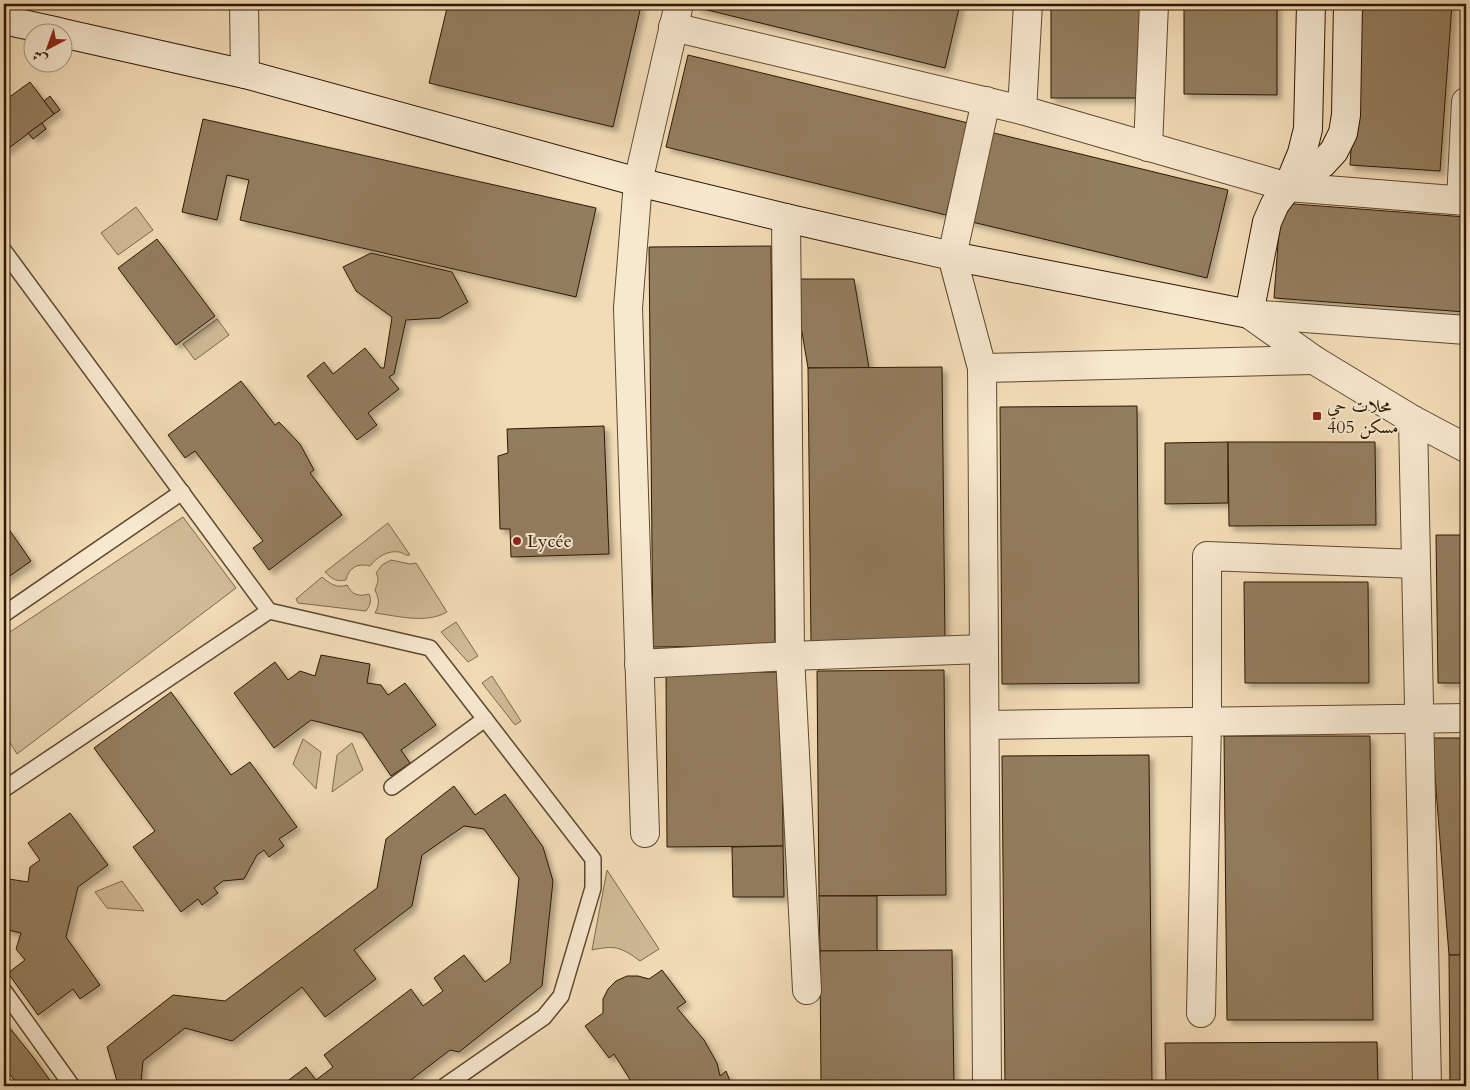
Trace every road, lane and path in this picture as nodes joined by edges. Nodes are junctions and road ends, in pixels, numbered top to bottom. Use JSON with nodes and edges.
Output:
{"nodes":[{"id":1,"x":244,"y":4,"type":"edge"},
{"id":2,"x":1028,"y":4,"type":"edge"},
{"id":3,"x":1154,"y":4,"type":"edge"},
{"id":4,"x":1311,"y":4,"type":"edge"},
{"id":5,"x":1348,"y":4,"type":"edge"},
{"id":6,"x":676,"y":15,"type":"edge"},
{"id":7,"x":4,"y":20,"type":"edge"},
{"id":8,"x":22,"y":24,"type":"edge"},
{"id":9,"x":72,"y":35,"type":"edge"},
{"id":10,"x":244,"y":74,"type":"junction"},
{"id":11,"x":986,"y":101,"type":"junction"},
{"id":12,"x":1466,"y":102,"type":"edge"},
{"id":13,"x":1022,"y":110,"type":"junction"},
{"id":14,"x":1148,"y":147,"type":"junction"},
{"id":15,"x":638,"y":182,"type":"junction"},
{"id":16,"x":1288,"y":187,"type":"junction"},
{"id":17,"x":1464,"y":200,"type":"edge"},
{"id":18,"x":786,"y":218,"type":"junction"},
{"id":19,"x":4,"y":251,"type":"edge"},
{"id":20,"x":952,"y":256,"type":"junction"},
{"id":21,"x":1249,"y":314,"type":"junction"},
{"id":22,"x":1466,"y":330,"type":"edge"},
{"id":23,"x":1314,"y":360,"type":"junction"},
{"id":24,"x":982,"y":368,"type":"junction"},
{"id":25,"x":1413,"y":420,"type":"junction"},
{"id":26,"x":1466,"y":448,"type":"edge"},
{"id":27,"x":182,"y":492,"type":"junction"},
{"id":28,"x":1416,"y":564,"type":"junction"},
{"id":29,"x":269,"y":611,"type":"junction"},
{"id":30,"x":4,"y":614,"type":"edge"},
{"id":31,"x":984,"y":650,"type":"junction"},
{"id":32,"x":790,"y":656,"type":"junction"},
{"id":33,"x":639,"y":664,"type":"junction"},
{"id":34,"x":1419,"y":718,"type":"junction"},
{"id":35,"x":1466,"y":718,"type":"edge"},
{"id":36,"x":485,"y":719,"type":"junction"},
{"id":37,"x":1207,"y":722,"type":"junction"},
{"id":38,"x":985,"y":725,"type":"junction"},
{"id":39,"x":392,"y":788,"type":"dead end"},
{"id":40,"x":4,"y":789,"type":"edge"},
{"id":41,"x":645,"y":833,"type":"dead end"},
{"id":42,"x":807,"y":990,"type":"dead end"},
{"id":43,"x":4,"y":991,"type":"edge"},
{"id":44,"x":1201,"y":1013,"type":"dead end"},
{"id":45,"x":72,"y":1086,"type":"edge"},
{"id":46,"x":446,"y":1086,"type":"edge"},
{"id":47,"x":987,"y":1086,"type":"edge"},
{"id":48,"x":1427,"y":1086,"type":"edge"}],
"edges":[{"from":1,"to":10,"type":"street"},
{"from":2,"to":13,"type":"street"},
{"from":3,"to":14,"type":"street"},
{"from":4,"to":16,"type":"street"},
{"from":5,"to":16,"type":"street"},
{"from":6,"to":11,"type":"street"},
{"from":6,"to":15,"type":"street"},
{"from":7,"to":8,"type":"street"},
{"from":9,"to":10,"type":"street"},
{"from":10,"to":15,"type":"street"},
{"from":11,"to":13,"type":"street"},
{"from":11,"to":20,"type":"street"},
{"from":12,"to":17,"type":"street"},
{"from":13,"to":14,"type":"street"},
{"from":14,"to":16,"type":"street"},
{"from":15,"to":18,"type":"street"},
{"from":15,"to":33,"type":"street"},
{"from":16,"to":17,"type":"street"},
{"from":16,"to":21,"type":"street"},
{"from":18,"to":20,"type":"street"},
{"from":18,"to":32,"type":"street"},
{"from":19,"to":27,"type":"lane"},
{"from":20,"to":21,"type":"street"},
{"from":20,"to":24,"type":"street"},
{"from":21,"to":22,"type":"street"},
{"from":21,"to":23,"type":"street"},
{"from":23,"to":24,"type":"street"},
{"from":23,"to":25,"type":"street"},
{"from":24,"to":31,"type":"street"},
{"from":25,"to":26,"type":"street"},
{"from":25,"to":28,"type":"street"},
{"from":27,"to":29,"type":"lane"},
{"from":27,"to":30,"type":"lane"},
{"from":28,"to":34,"type":"street"},
{"from":28,"to":37,"type":"street"},
{"from":29,"to":36,"type":"lane"},
{"from":29,"to":40,"type":"lane"},
{"from":31,"to":32,"type":"street"},
{"from":31,"to":38,"type":"street"},
{"from":32,"to":33,"type":"street"},
{"from":32,"to":42,"type":"street"},
{"from":33,"to":41,"type":"street"},
{"from":34,"to":35,"type":"street"},
{"from":34,"to":37,"type":"street"},
{"from":34,"to":48,"type":"street"},
{"from":36,"to":39,"type":"lane"},
{"from":36,"to":46,"type":"lane"},
{"from":37,"to":38,"type":"street"},
{"from":37,"to":44,"type":"street"},
{"from":38,"to":47,"type":"street"},
{"from":43,"to":45,"type":"lane"}]}
